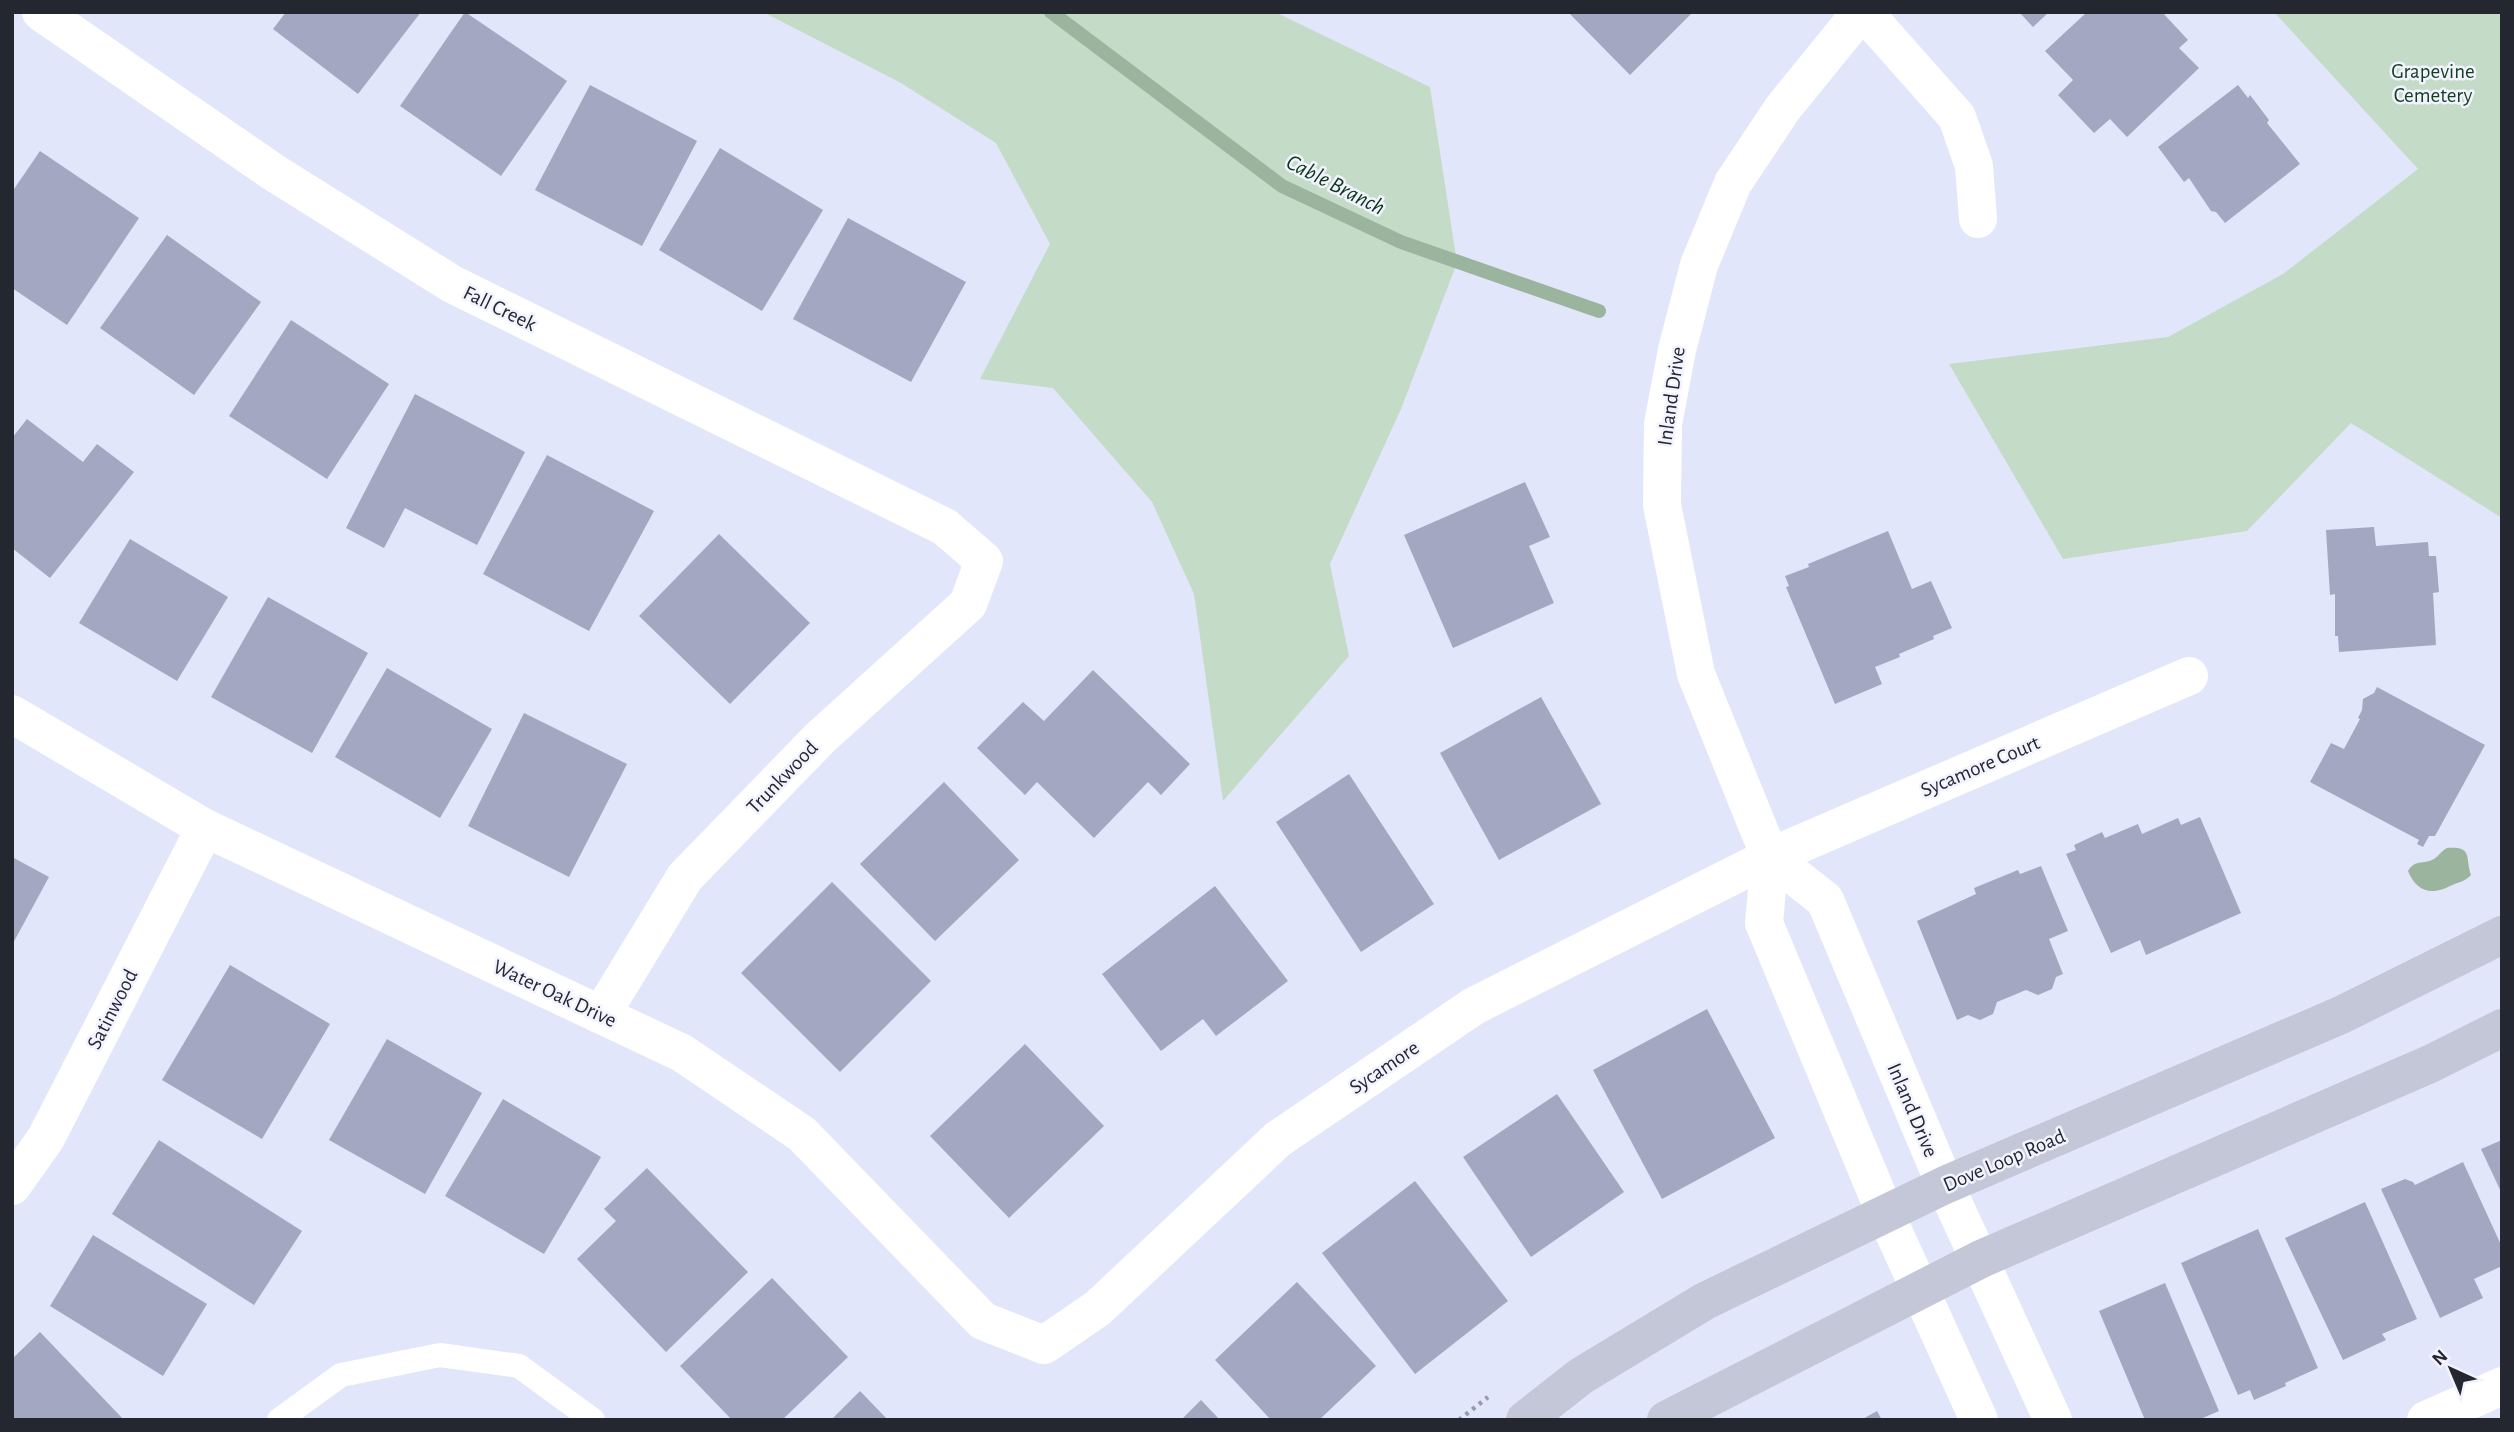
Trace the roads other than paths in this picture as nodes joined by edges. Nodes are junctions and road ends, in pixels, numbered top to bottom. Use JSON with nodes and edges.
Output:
{"nodes":[{"id":1,"x":41,"y":12,"type":"edge"},
{"id":2,"x":1863,"y":12,"type":"edge"},
{"id":3,"x":1978,"y":219,"type":"dead end"},
{"id":4,"x":984,"y":561,"type":"joint"},
{"id":5,"x":2189,"y":676,"type":"dead end"},
{"id":6,"x":12,"y":715,"type":"edge"},
{"id":7,"x":205,"y":828,"type":"junction"},
{"id":8,"x":1770,"y":857,"type":"junction"},
{"id":9,"x":2502,"y":935,"type":"edge"},
{"id":10,"x":601,"y":1015,"type":"junction"},
{"id":11,"x":2502,"y":1028,"type":"edge"},
{"id":12,"x":1945,"y":1185,"type":"junction"},
{"id":13,"x":12,"y":1186,"type":"edge"},
{"id":14,"x":1885,"y":1213,"type":"junction"},
{"id":15,"x":1981,"y":1259,"type":"junction"},
{"id":16,"x":1920,"y":1289,"type":"junction"},
{"id":17,"x":1044,"y":1345,"type":"joint"},
{"id":18,"x":2502,"y":1387,"type":"edge"},
{"id":19,"x":279,"y":1420,"type":"edge"},
{"id":20,"x":593,"y":1420,"type":"edge"},
{"id":21,"x":1525,"y":1420,"type":"edge"},
{"id":22,"x":1666,"y":1420,"type":"edge"},
{"id":23,"x":1979,"y":1420,"type":"edge"},
{"id":24,"x":2053,"y":1420,"type":"edge"},
{"id":25,"x":2426,"y":1420,"type":"edge"}],
"edges":[{"from":1,"to":4,"type":"street","name":"Fall Creek"},
{"from":2,"to":3,"type":"street"},
{"from":2,"to":8,"type":"street","name":"Inland Drive"},
{"from":4,"to":10,"type":"street","name":"Trunkwood"},
{"from":5,"to":8,"type":"street","name":"Sycamore Court"},
{"from":6,"to":7,"type":"street","name":"Water Oak Drive"},
{"from":7,"to":10,"type":"street","name":"Water Oak Drive"},
{"from":7,"to":13,"type":"street","name":"Satinwood"},
{"from":8,"to":12,"type":"street","name":"Inland Drive"},
{"from":8,"to":14,"type":"street","name":"Inland Drive"},
{"from":8,"to":17,"type":"street","name":"Sycamore"},
{"from":9,"to":12,"type":"main road","name":"Dove Loop Road"},
{"from":10,"to":17,"type":"street","name":"Water Oak Drive"},
{"from":11,"to":15,"type":"main road"},
{"from":12,"to":14,"type":"main road","name":"Dove Loop Road"},
{"from":12,"to":15,"type":"street","name":"Inland Drive"},
{"from":14,"to":16,"type":"street","name":"Inland Drive"},
{"from":14,"to":21,"type":"main road","name":"Dove Loop Road"},
{"from":15,"to":16,"type":"main road"},
{"from":15,"to":24,"type":"street","name":"Inland Drive"},
{"from":16,"to":22,"type":"main road"},
{"from":16,"to":23,"type":"street","name":"Inland Drive"},
{"from":18,"to":25,"type":"street"},
{"from":19,"to":20,"type":"lane"}]}
